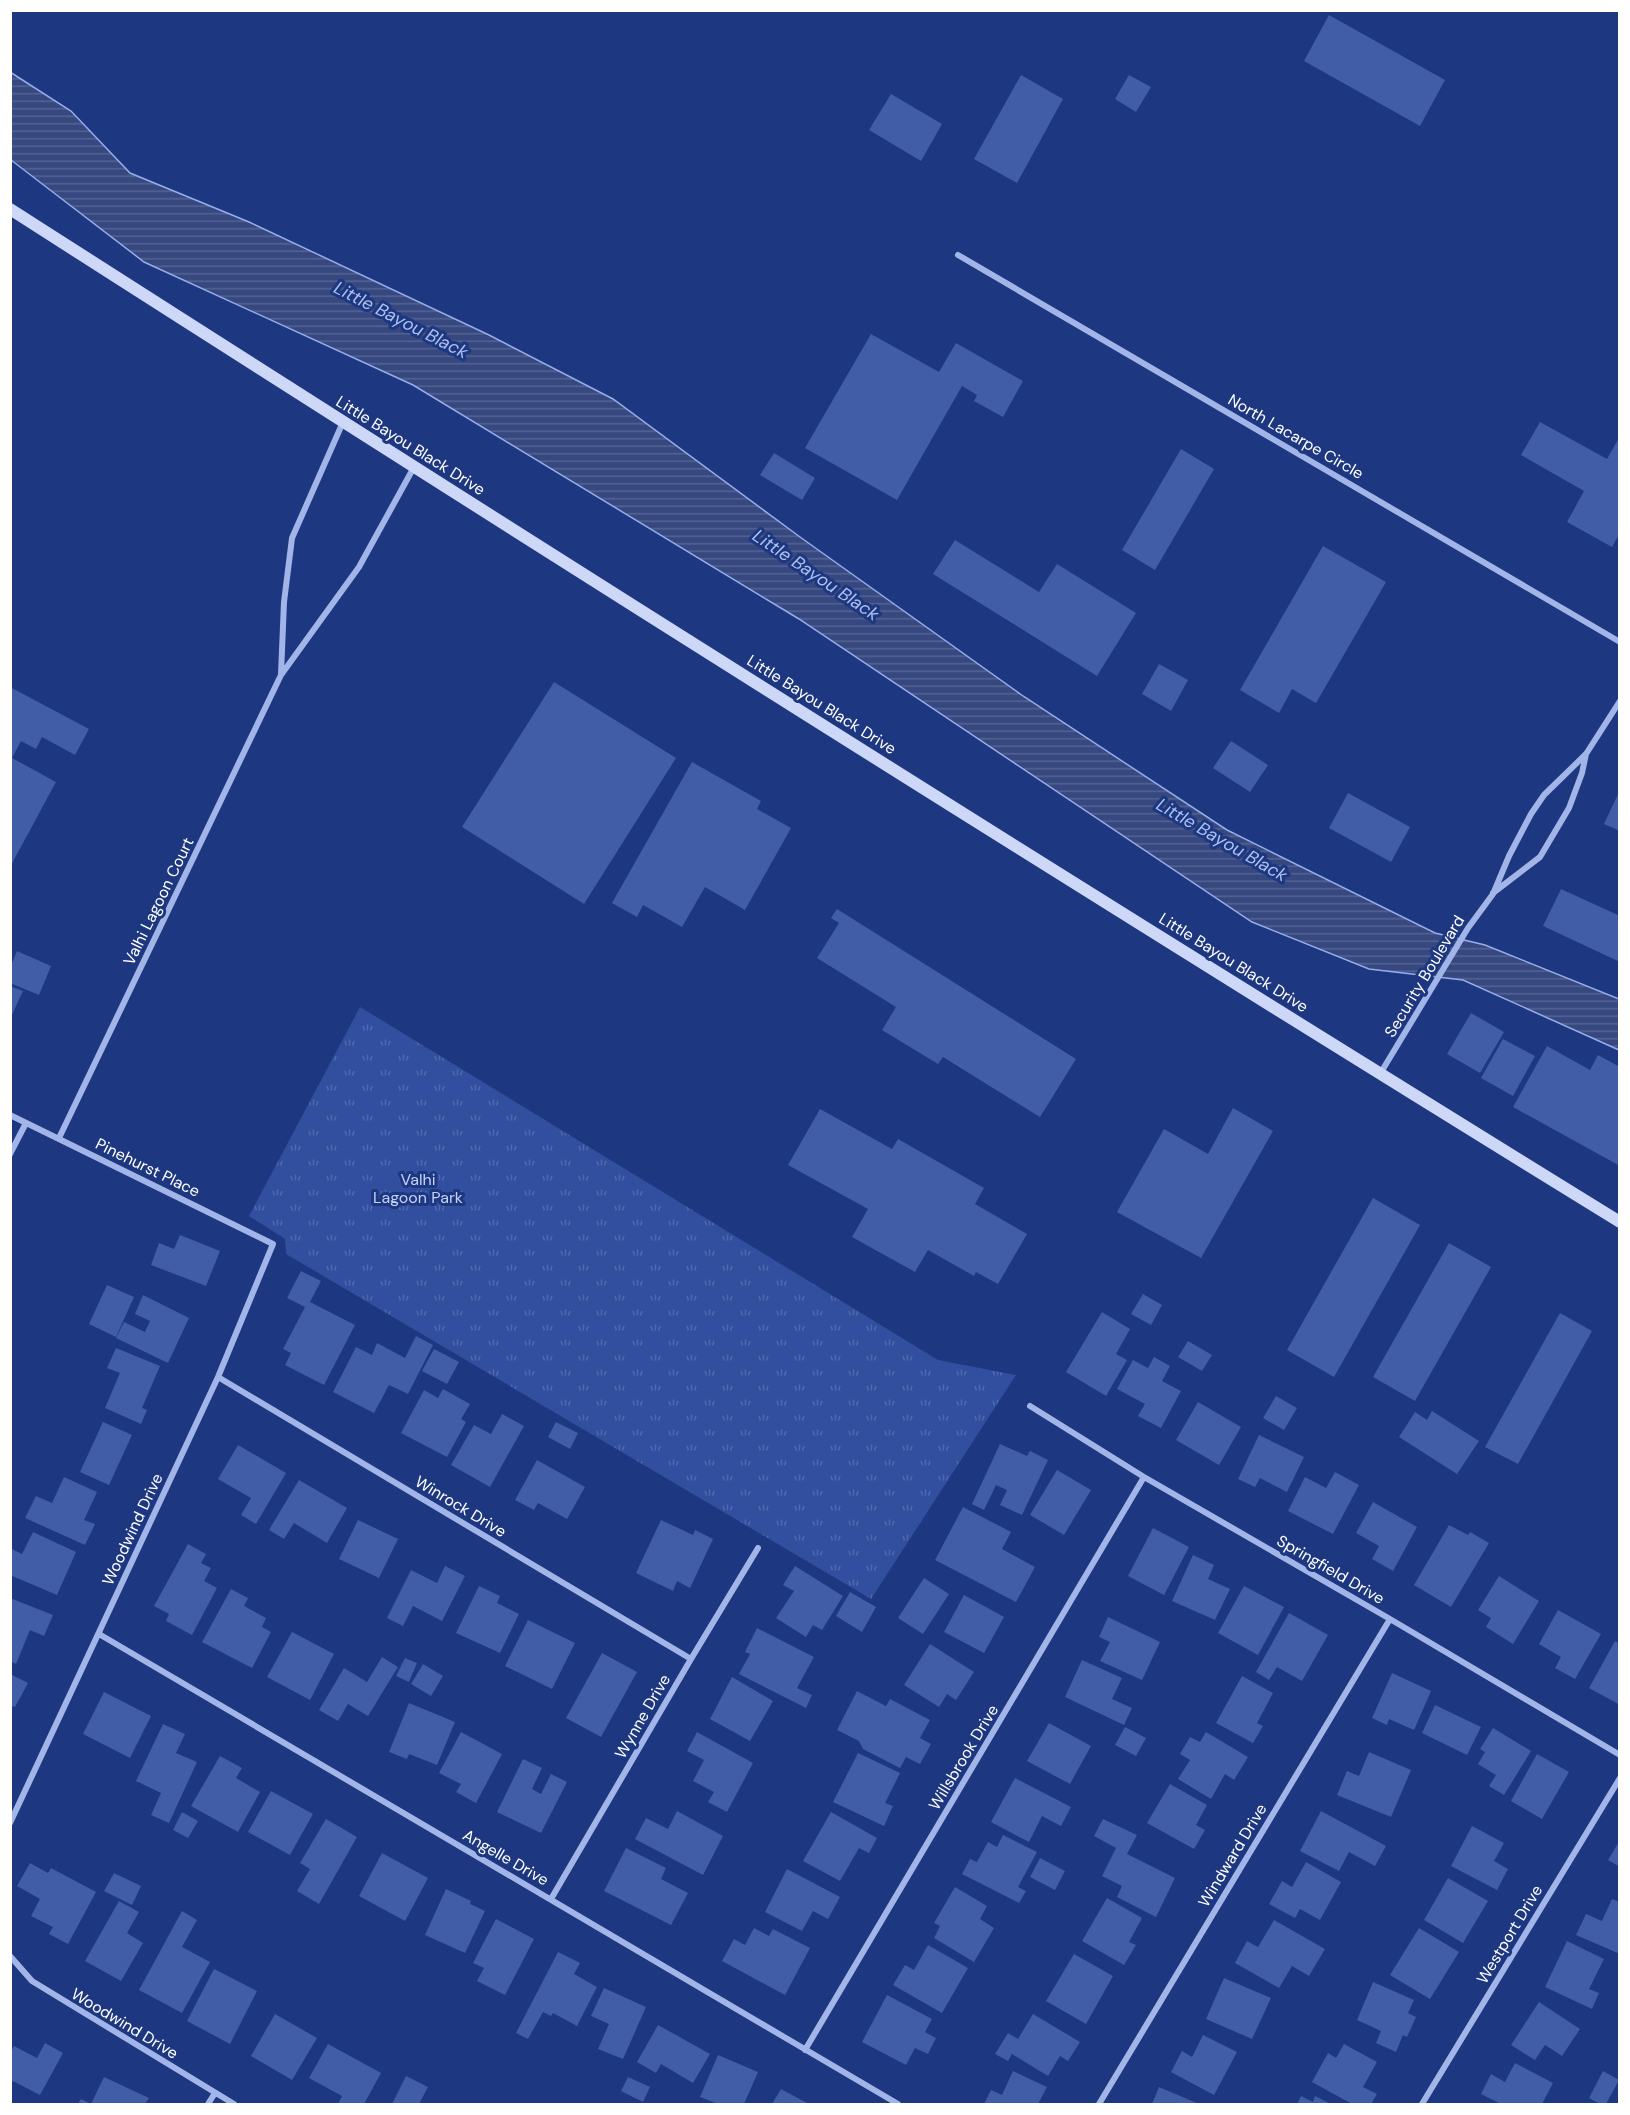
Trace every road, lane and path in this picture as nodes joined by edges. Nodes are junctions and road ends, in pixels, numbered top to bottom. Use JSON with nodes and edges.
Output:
{"nodes":[{"id":1,"x":10,"y":209,"type":"edge"},
{"id":2,"x":958,"y":255,"type":"dead end"},
{"id":3,"x":343,"y":422,"type":"junction"},
{"id":4,"x":414,"y":467,"type":"junction"},
{"id":5,"x":1620,"y":642,"type":"edge"},
{"id":6,"x":281,"y":675,"type":"junction"},
{"id":7,"x":1620,"y":701,"type":"edge"},
{"id":8,"x":1586,"y":754,"type":"junction"},
{"id":9,"x":1493,"y":894,"type":"junction"},
{"id":10,"x":1380,"y":1074,"type":"junction"},
{"id":11,"x":10,"y":1115,"type":"edge"},
{"id":12,"x":26,"y":1123,"type":"junction"},
{"id":13,"x":59,"y":1138,"type":"junction"},
{"id":14,"x":10,"y":1154,"type":"edge"},
{"id":15,"x":1620,"y":1221,"type":"edge"},
{"id":16,"x":273,"y":1244,"type":"joint"},
{"id":17,"x":218,"y":1377,"type":"junction"},
{"id":18,"x":1030,"y":1406,"type":"dead end"},
{"id":19,"x":1144,"y":1477,"type":"junction"},
{"id":20,"x":758,"y":1548,"type":"dead end"},
{"id":21,"x":1390,"y":1619,"type":"junction"},
{"id":22,"x":99,"y":1634,"type":"junction"},
{"id":23,"x":691,"y":1659,"type":"junction"},
{"id":24,"x":1620,"y":1755,"type":"edge"},
{"id":25,"x":1620,"y":1778,"type":"edge"},
{"id":26,"x":10,"y":1823,"type":"edge"},
{"id":27,"x":551,"y":1899,"type":"junction"},
{"id":28,"x":10,"y":1956,"type":"edge"},
{"id":29,"x":805,"y":2050,"type":"junction"},
{"id":30,"x":215,"y":2093,"type":"junction"},
{"id":31,"x":208,"y":2104,"type":"edge"},
{"id":32,"x":234,"y":2104,"type":"edge"},
{"id":33,"x":898,"y":2104,"type":"edge"},
{"id":34,"x":1099,"y":2104,"type":"edge"},
{"id":35,"x":1422,"y":2104,"type":"edge"}],
"edges":[{"from":1,"to":3,"type":"main road","name":"Little Bayou Black Drive"},
{"from":2,"to":5,"type":"street","name":"North Lacarpe Circle"},
{"from":3,"to":4,"type":"main road","name":"Little Bayou Black Drive"},
{"from":3,"to":6,"type":"street","name":"Valhi Lagoon Court"},
{"from":4,"to":6,"type":"street","name":"Valhi Lagoon Court"},
{"from":4,"to":10,"type":"main road","name":"Little Bayou Black Drive"},
{"from":6,"to":13,"type":"street","name":"Valhi Lagoon Court"},
{"from":7,"to":8,"type":"street","name":"Security Boulevard"},
{"from":8,"to":9,"type":"street","name":"Security Boulevard"},
{"from":8,"to":9,"type":"street","name":"Security Boulevard"},
{"from":9,"to":10,"type":"street","name":"Security Boulevard"},
{"from":10,"to":15,"type":"main road","name":"Little Bayou Black Drive"},
{"from":11,"to":12,"type":"street","name":"Pinehurst Place"},
{"from":12,"to":13,"type":"street","name":"Pinehurst Place"},
{"from":12,"to":14,"type":"street"},
{"from":13,"to":16,"type":"street","name":"Pinehurst Place"},
{"from":16,"to":17,"type":"street","name":"Woodwind Drive"},
{"from":17,"to":22,"type":"street","name":"Woodwind Drive"},
{"from":17,"to":23,"type":"street","name":"Winrock Drive"},
{"from":18,"to":19,"type":"street","name":"Springfield Drive"},
{"from":19,"to":21,"type":"street","name":"Springfield Drive"},
{"from":19,"to":29,"type":"street","name":"Willsbrook Drive"},
{"from":20,"to":23,"type":"street","name":"Wynne Drive"},
{"from":21,"to":24,"type":"street","name":"Springfield Drive"},
{"from":21,"to":34,"type":"street","name":"Windward Drive"},
{"from":22,"to":26,"type":"street","name":"Woodwind Drive"},
{"from":22,"to":27,"type":"street","name":"Angelle Drive"},
{"from":23,"to":27,"type":"street","name":"Wynne Drive"},
{"from":25,"to":35,"type":"street","name":"Westport Drive"},
{"from":27,"to":29,"type":"street","name":"Angelle Drive"},
{"from":28,"to":30,"type":"street","name":"Woodwind Drive"},
{"from":29,"to":33,"type":"street","name":"Angelle Drive"},
{"from":30,"to":31,"type":"street"},
{"from":30,"to":32,"type":"street","name":"Woodwind Drive"}]}
